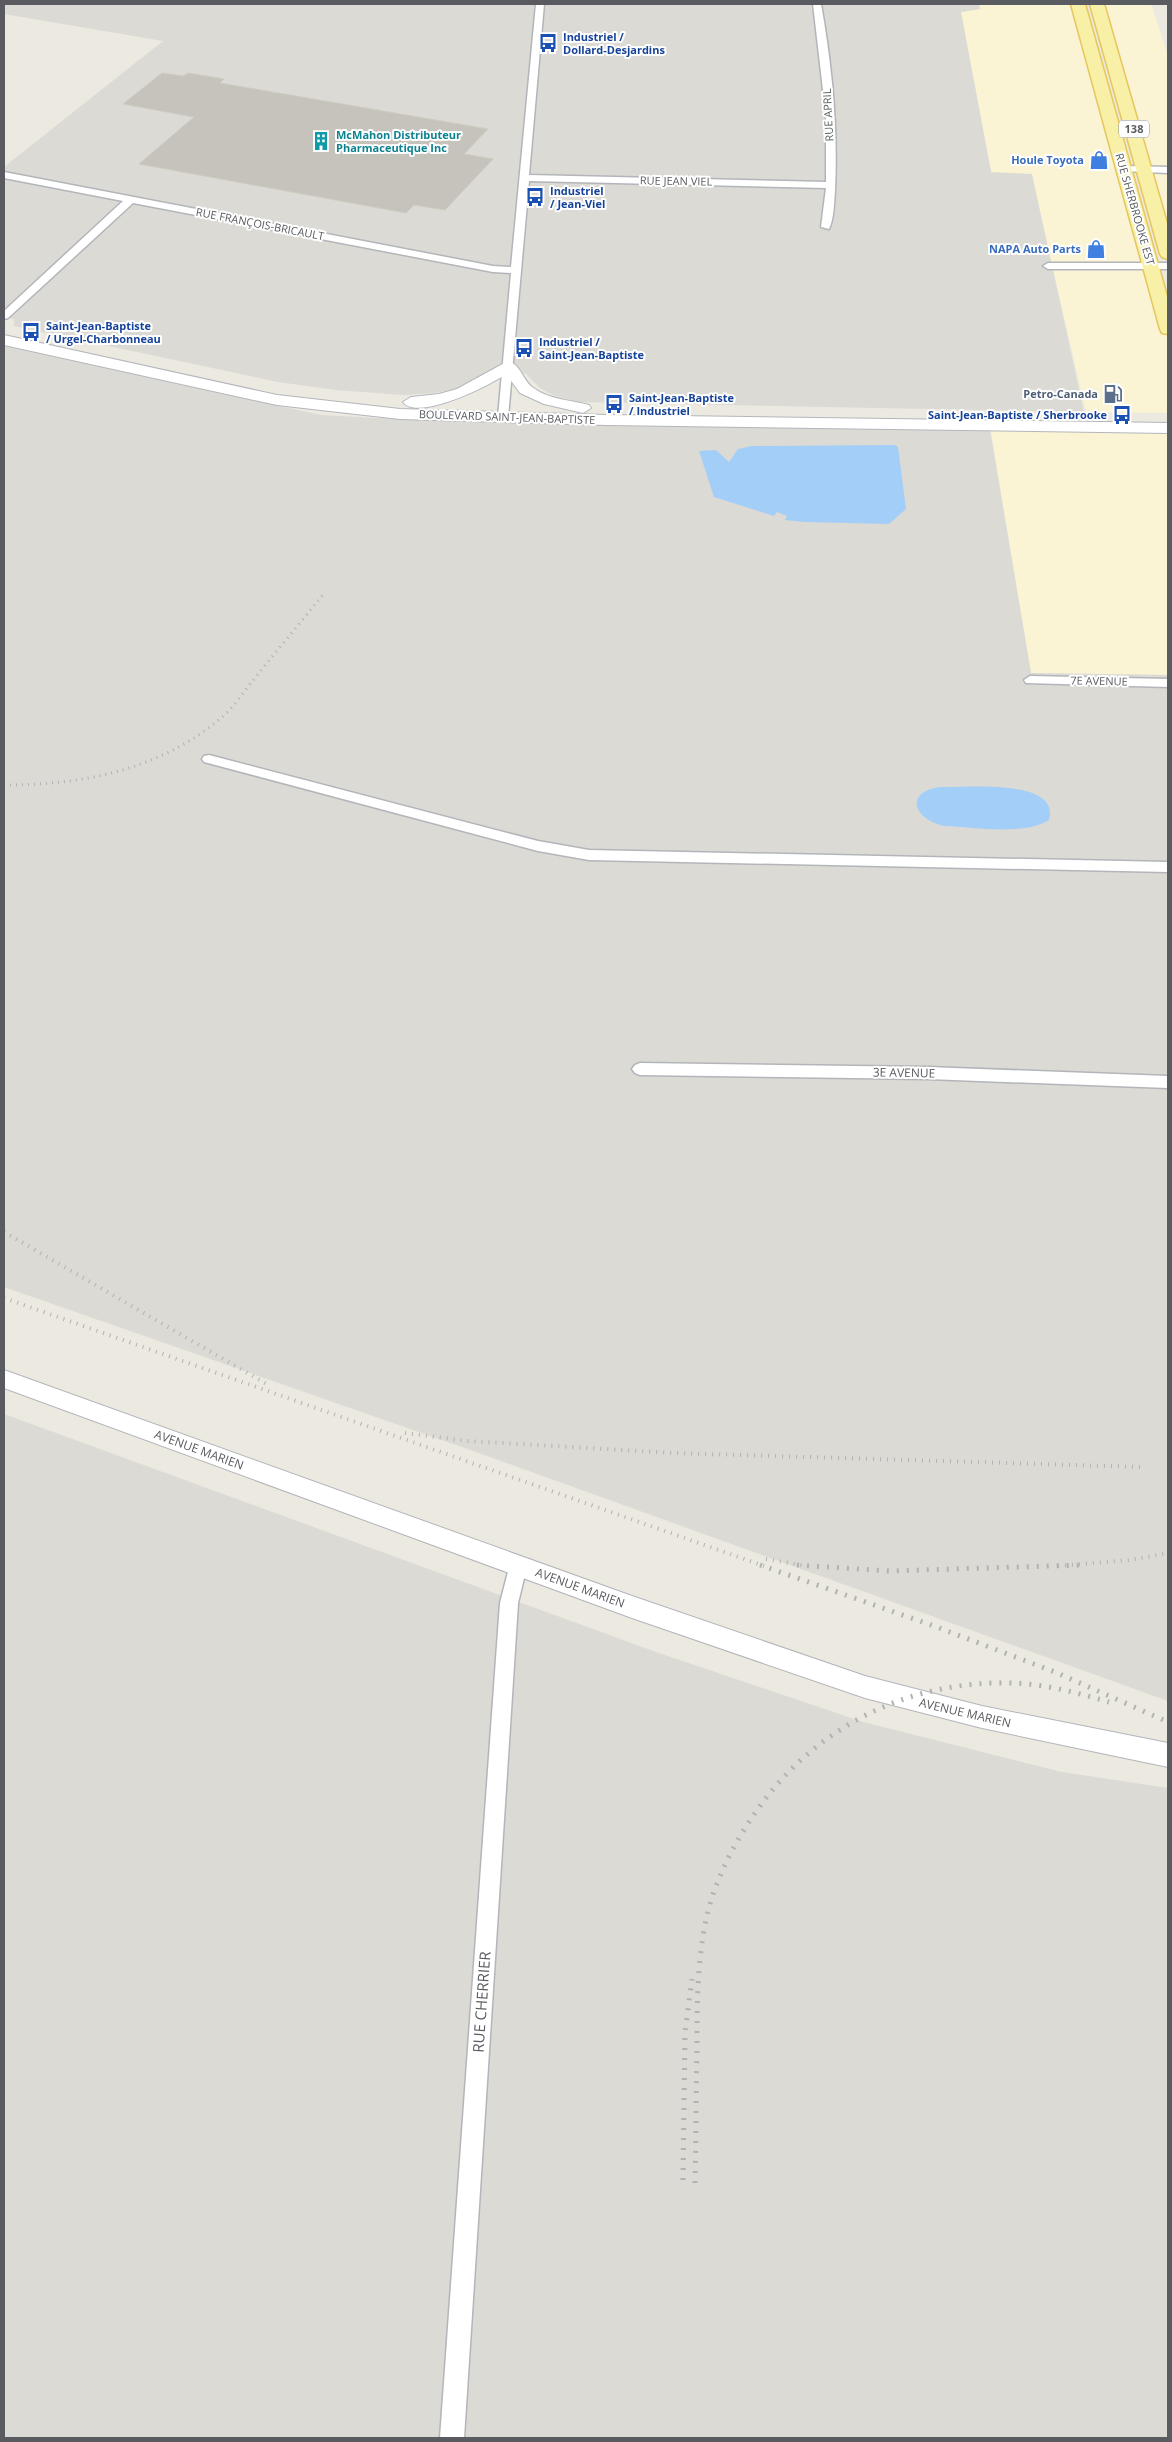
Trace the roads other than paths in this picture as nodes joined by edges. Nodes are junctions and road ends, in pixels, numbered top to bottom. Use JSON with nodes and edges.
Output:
{"nodes":[{"id":1,"x":530,"y":4,"type":"edge"},
{"id":2,"x":540,"y":4,"type":"edge"},
{"id":3,"x":817,"y":4,"type":"edge"},
{"id":4,"x":1078,"y":4,"type":"edge"},
{"id":5,"x":1098,"y":4,"type":"edge"},
{"id":6,"x":1087,"y":38,"type":"junction"},
{"id":7,"x":1108,"y":38,"type":"junction"},
{"id":8,"x":1096,"y":68,"type":"junction"},
{"id":9,"x":1116,"y":69,"type":"junction"},
{"id":10,"x":1124,"y":169,"type":"junction"},
{"id":11,"x":1146,"y":170,"type":"junction"},
{"id":12,"x":1168,"y":170,"type":"edge"},
{"id":13,"x":4,"y":175,"type":"edge"},
{"id":14,"x":523,"y":178,"type":"junction"},
{"id":15,"x":830,"y":185,"type":"junction"},
{"id":16,"x":131,"y":199,"type":"junction"},
{"id":17,"x":1132,"y":199,"type":"junction"},
{"id":18,"x":1153,"y":199,"type":"junction"},
{"id":19,"x":826,"y":227,"type":"dead end"},
{"id":20,"x":1140,"y":227,"type":"junction"},
{"id":21,"x":1160,"y":228,"type":"junction"},
{"id":22,"x":1168,"y":254,"type":"edge"},
{"id":23,"x":1048,"y":266,"type":"dead end"},
{"id":24,"x":1151,"y":266,"type":"junction"},
{"id":25,"x":1168,"y":266,"type":"edge"},
{"id":26,"x":516,"y":270,"type":"junction"},
{"id":27,"x":4,"y":316,"type":"edge"},
{"id":28,"x":1167,"y":323,"type":"edge"},
{"id":29,"x":4,"y":331,"type":"edge"},
{"id":30,"x":4,"y":340,"type":"edge"},
{"id":31,"x":508,"y":366,"type":"junction"},
{"id":32,"x":406,"y":402,"type":"junction"},
{"id":33,"x":597,"y":409,"type":"junction"},
{"id":34,"x":503,"y":412,"type":"junction"},
{"id":35,"x":741,"y":416,"type":"junction"},
{"id":36,"x":1168,"y":420,"type":"edge"},
{"id":37,"x":984,"y":421,"type":"junction"},
{"id":38,"x":1168,"y":428,"type":"edge"},
{"id":39,"x":1030,"y":680,"type":"dead end"},
{"id":40,"x":1168,"y":683,"type":"edge"},
{"id":41,"x":209,"y":759,"type":"dead end"},
{"id":42,"x":1168,"y":867,"type":"edge"},
{"id":43,"x":640,"y":1069,"type":"dead end"},
{"id":44,"x":1168,"y":1082,"type":"edge"},
{"id":45,"x":4,"y":1379,"type":"edge"},
{"id":46,"x":518,"y":1566,"type":"junction"},
{"id":47,"x":1168,"y":1755,"type":"edge"},
{"id":48,"x":452,"y":2438,"type":"edge"}],
"edges":[{"from":1,"to":2,"type":"street"},
{"from":2,"to":14,"type":"street"},
{"from":3,"to":15,"type":"street","name":"RUE APRIL"},
{"from":4,"to":6,"type":"main road","name":"RUE SHERBROOKE EST","number":"138"},
{"from":5,"to":7,"type":"main road","name":"RUE SHERBROOKE EST","number":"138"},
{"from":6,"to":7,"type":"main road"},
{"from":6,"to":8,"type":"main road","name":"RUE SHERBROOKE EST","number":"138"},
{"from":7,"to":9,"type":"main road","name":"RUE SHERBROOKE EST","number":"138"},
{"from":8,"to":9,"type":"main road"},
{"from":8,"to":10,"type":"main road","name":"RUE SHERBROOKE EST","number":"138"},
{"from":9,"to":11,"type":"main road","name":"RUE SHERBROOKE EST","number":"138"},
{"from":10,"to":11,"type":"street"},
{"from":10,"to":17,"type":"main road","name":"RUE SHERBROOKE EST","number":"138"},
{"from":11,"to":12,"type":"street"},
{"from":11,"to":18,"type":"main road","name":"RUE SHERBROOKE EST","number":"138"},
{"from":13,"to":16,"type":"street","name":"RUE FRANÇOIS-BRICAULT"},
{"from":14,"to":15,"type":"street","name":"RUE JEAN VIEL"},
{"from":14,"to":26,"type":"street"},
{"from":15,"to":19,"type":"street","name":"RUE APRIL"},
{"from":16,"to":26,"type":"street","name":"RUE FRANÇOIS-BRICAULT"},
{"from":16,"to":27,"type":"street"},
{"from":17,"to":18,"type":"main road"},
{"from":17,"to":20,"type":"main road","name":"RUE SHERBROOKE EST","number":"138"},
{"from":18,"to":21,"type":"main road","name":"RUE SHERBROOKE EST","number":"138"},
{"from":20,"to":21,"type":"main road"},
{"from":20,"to":24,"type":"main road","name":"RUE SHERBROOKE EST","number":"138"},
{"from":21,"to":22,"type":"main road","name":"RUE SHERBROOKE EST","number":"138"},
{"from":23,"to":24,"type":"street"},
{"from":24,"to":25,"type":"street"},
{"from":24,"to":28,"type":"main road","name":"RUE SHERBROOKE EST","number":"138"},
{"from":26,"to":31,"type":"street"},
{"from":29,"to":32,"type":"main road","name":"BOULEVARD SAINT-JEAN-BAPTISTE"},
{"from":30,"to":34,"type":"main road","name":"BOULEVARD SAINT-JEAN-BAPTISTE"},
{"from":31,"to":32,"type":"main road"},
{"from":31,"to":33,"type":"main road"},
{"from":31,"to":34,"type":"street"},
{"from":32,"to":34,"type":"main road","name":"BOULEVARD SAINT-JEAN-BAPTISTE"},
{"from":33,"to":34,"type":"main road","name":"BOULEVARD SAINT-JEAN-BAPTISTE"},
{"from":33,"to":35,"type":"main road","name":"BOULEVARD SAINT-JEAN-BAPTISTE"},
{"from":34,"to":35,"type":"main road","name":"BOULEVARD SAINT-JEAN-BAPTISTE"},
{"from":35,"to":37,"type":"main road","name":"BOULEVARD SAINT-JEAN-BAPTISTE"},
{"from":36,"to":37,"type":"main road","name":"BOULEVARD SAINT-JEAN-BAPTISTE"},
{"from":37,"to":38,"type":"main road","name":"BOULEVARD SAINT-JEAN-BAPTISTE"},
{"from":39,"to":40,"type":"street","name":"7E AVENUE"},
{"from":41,"to":42,"type":"street"},
{"from":43,"to":44,"type":"street","name":"3E AVENUE"},
{"from":45,"to":46,"type":"street","name":"AVENUE MARIEN"},
{"from":46,"to":47,"type":"street","name":"AVENUE MARIEN"},
{"from":46,"to":48,"type":"street","name":"RUE CHERRIER"}]}
